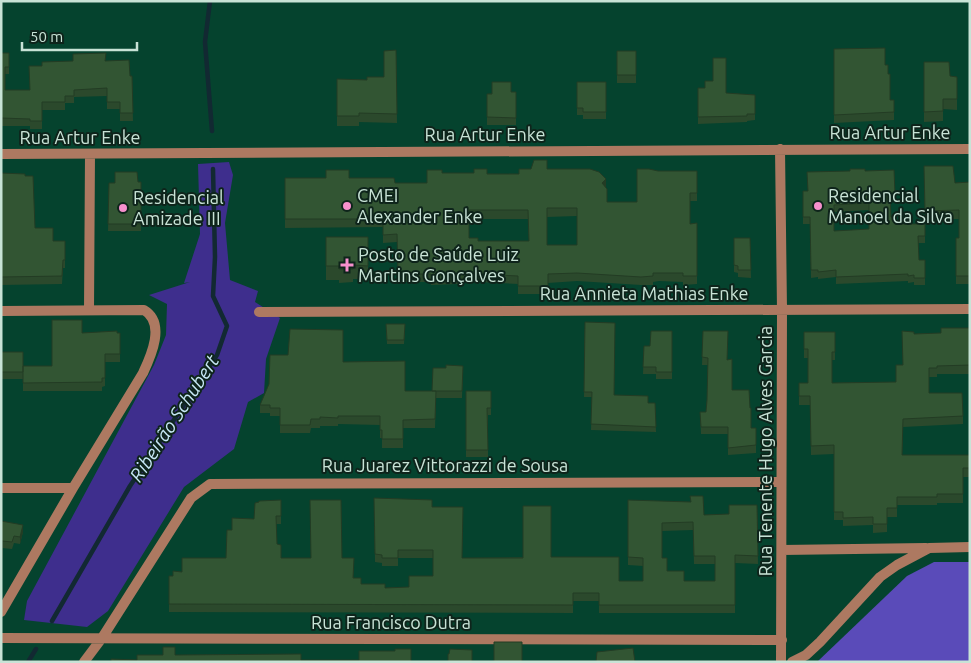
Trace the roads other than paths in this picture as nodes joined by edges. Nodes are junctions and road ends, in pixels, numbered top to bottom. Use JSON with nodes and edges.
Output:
{"nodes":[{"id":1,"x":780,"y":149,"type":"junction"},
{"id":2,"x":970,"y":149,"type":"edge"},
{"id":3,"x":1,"y":154,"type":"edge"},
{"id":4,"x":90,"y":154,"type":"junction"},
{"id":5,"x":970,"y":309,"type":"edge"},
{"id":6,"x":88,"y":310,"type":"junction"},
{"id":7,"x":782,"y":310,"type":"junction"},
{"id":8,"x":1,"y":311,"type":"edge"},
{"id":9,"x":259,"y":312,"type":"dead end"},
{"id":10,"x":781,"y":482,"type":"junction"},
{"id":11,"x":1,"y":488,"type":"edge"},
{"id":12,"x":73,"y":488,"type":"junction"},
{"id":13,"x":970,"y":547,"type":"edge"},
{"id":14,"x":929,"y":548,"type":"junction"},
{"id":15,"x":782,"y":550,"type":"junction"},
{"id":16,"x":1,"y":612,"type":"edge"},
{"id":17,"x":1,"y":638,"type":"edge"},
{"id":18,"x":102,"y":638,"type":"junction"},
{"id":19,"x":782,"y":640,"type":"junction"},
{"id":20,"x":84,"y":662,"type":"edge"},
{"id":21,"x":781,"y":662,"type":"edge"},
{"id":22,"x":792,"y":662,"type":"edge"}],
"edges":[{"from":1,"to":2,"type":"street","name":"Rua Artur Enke"},
{"from":1,"to":4,"type":"street","name":"Rua Artur Enke"},
{"from":1,"to":7,"type":"street","name":"Rua Tenente Hugo Alves Garcia"},
{"from":3,"to":4,"type":"street","name":"Rua Artur Enke"},
{"from":4,"to":6,"type":"street"},
{"from":5,"to":7,"type":"street","name":"Rua Annieta Mathias Enke"},
{"from":6,"to":8,"type":"street"},
{"from":6,"to":12,"type":"street"},
{"from":7,"to":9,"type":"street","name":"Rua Annieta Mathias Enke"},
{"from":7,"to":10,"type":"street","name":"Rua Tenente Hugo Alves Garcia"},
{"from":10,"to":15,"type":"street","name":"Rua Tenente Hugo Alves Garcia"},
{"from":10,"to":18,"type":"street","name":"Rua Juarez Vittorazzi de Sousa"},
{"from":11,"to":12,"type":"street"},
{"from":12,"to":16,"type":"street"},
{"from":13,"to":14,"type":"street"},
{"from":14,"to":15,"type":"street"},
{"from":14,"to":22,"type":"street"},
{"from":15,"to":19,"type":"street","name":"Rua Tenente Hugo Alves Garcia"},
{"from":17,"to":18,"type":"street","name":"Rua Francisco Dutra"},
{"from":18,"to":19,"type":"street","name":"Rua Francisco Dutra"},
{"from":18,"to":20,"type":"street","name":"Rua Juarez Vittorazzi de Sousa"},
{"from":19,"to":21,"type":"street","name":"Rua Tenente Hugo Alves Garcia"}]}
